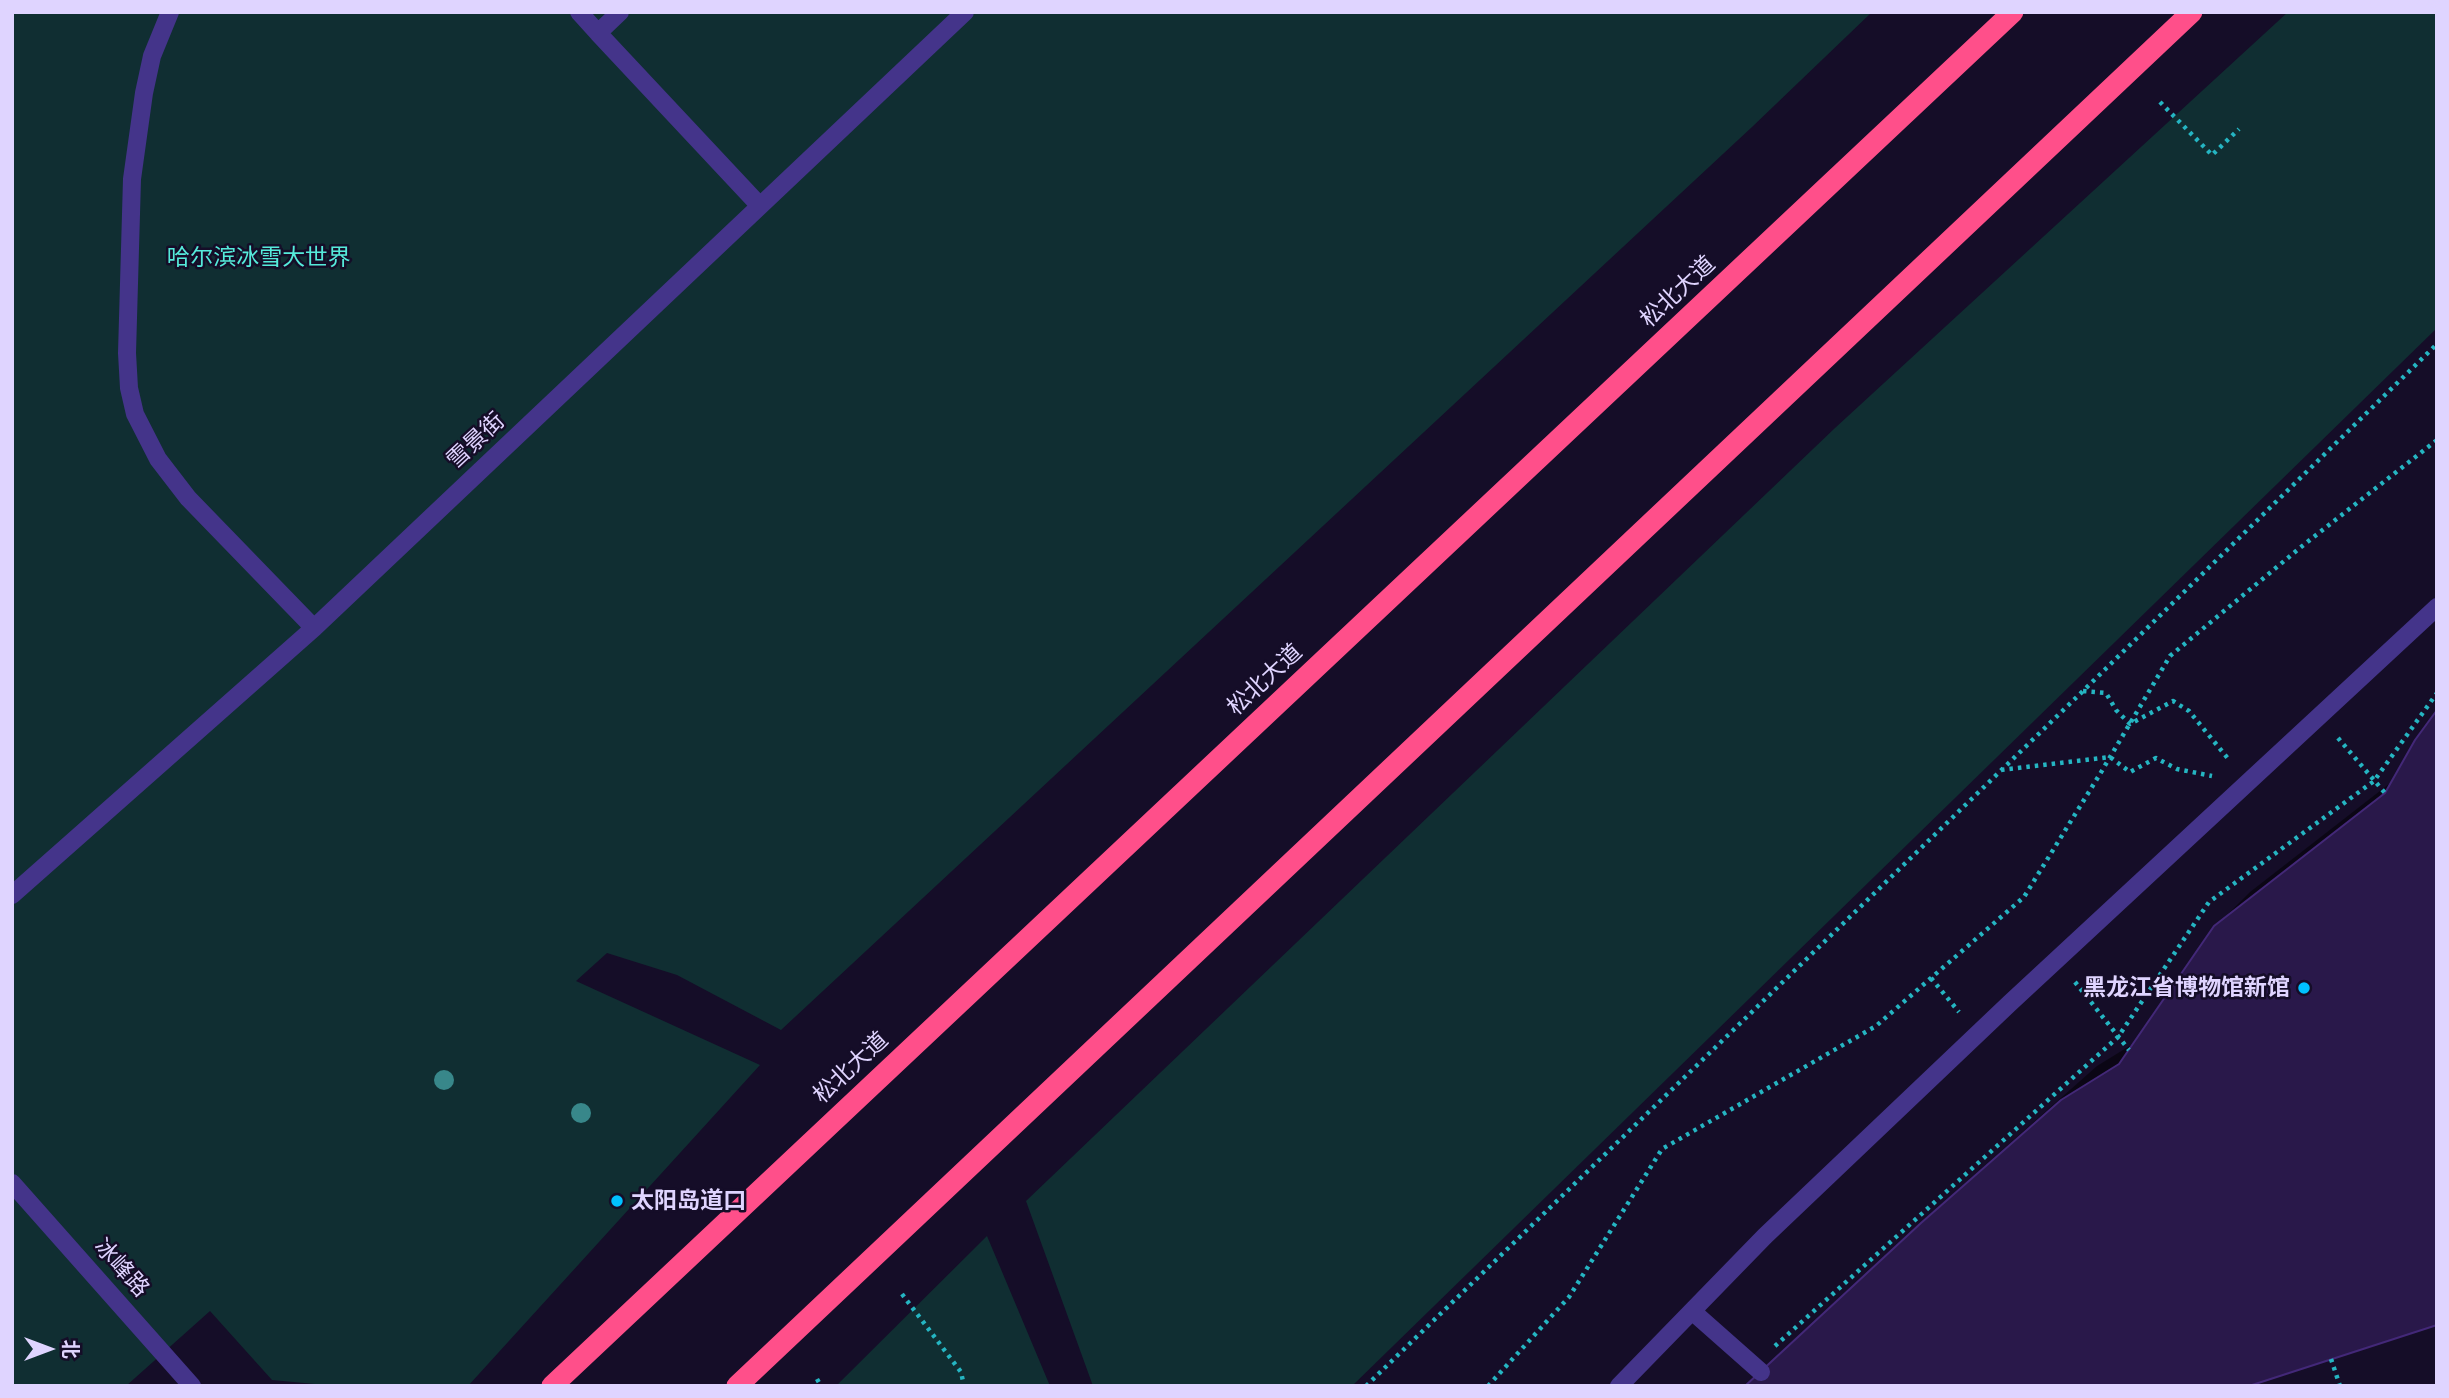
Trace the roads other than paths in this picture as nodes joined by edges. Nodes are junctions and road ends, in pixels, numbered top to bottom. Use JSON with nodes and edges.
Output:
{"nodes":[{"id":1,"x":170,"y":12,"type":"edge"},
{"id":2,"x":579,"y":12,"type":"edge"},
{"id":3,"x":620,"y":12,"type":"edge"},
{"id":4,"x":965,"y":12,"type":"edge"},
{"id":5,"x":2014,"y":12,"type":"edge"},
{"id":6,"x":2192,"y":12,"type":"edge"},
{"id":7,"x":598,"y":33,"type":"junction"},
{"id":8,"x":760,"y":206,"type":"junction"},
{"id":9,"x":2437,"y":607,"type":"edge"},
{"id":10,"x":314,"y":628,"type":"junction"},
{"id":11,"x":12,"y":895,"type":"edge"},
{"id":12,"x":12,"y":1183,"type":"edge"},
{"id":13,"x":1692,"y":1311,"type":"junction"},
{"id":14,"x":1757,"y":1368,"type":"road end"},
{"id":15,"x":192,"y":1386,"type":"edge"},
{"id":16,"x":552,"y":1386,"type":"edge"},
{"id":17,"x":737,"y":1386,"type":"edge"},
{"id":18,"x":1619,"y":1386,"type":"edge"}],
"edges":[{"from":1,"to":10,"type":"street"},
{"from":2,"to":7,"type":"street"},
{"from":3,"to":7,"type":"street"},
{"from":4,"to":8,"type":"street","name":"雪景街"},
{"from":5,"to":16,"type":"highway","name":"松北大道"},
{"from":6,"to":17,"type":"highway"},
{"from":7,"to":8,"type":"street"},
{"from":8,"to":10,"type":"street","name":"雪景街"},
{"from":9,"to":13,"type":"street"},
{"from":10,"to":11,"type":"street","name":"雪景街"},
{"from":12,"to":15,"type":"street","name":"冰峰路"},
{"from":13,"to":14,"type":"street"},
{"from":13,"to":18,"type":"street"}]}
